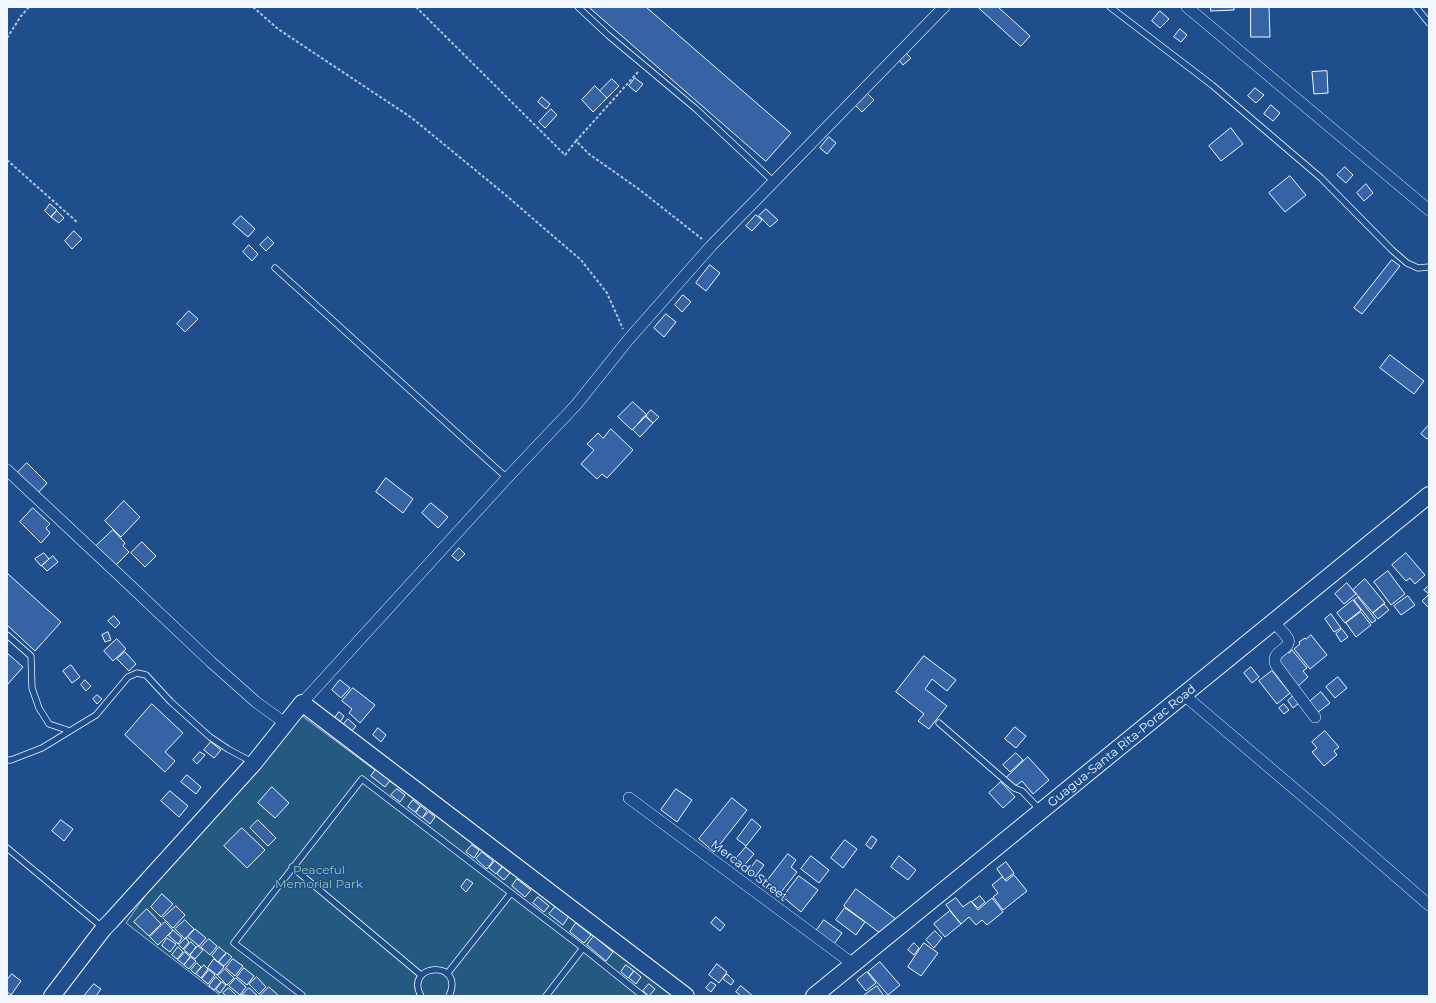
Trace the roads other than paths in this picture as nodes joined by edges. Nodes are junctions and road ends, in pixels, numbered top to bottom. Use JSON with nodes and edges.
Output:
{"nodes":[{"id":1,"x":578,"y":7,"type":"edge"},
{"id":2,"x":944,"y":7,"type":"edge"},
{"id":3,"x":1110,"y":7,"type":"edge"},
{"id":4,"x":1187,"y":7,"type":"edge"},
{"id":5,"x":1416,"y":7,"type":"edge"},
{"id":6,"x":1429,"y":23,"type":"edge"},
{"id":7,"x":773,"y":181,"type":"junction"},
{"id":8,"x":1429,"y":210,"type":"edge"},
{"id":9,"x":1429,"y":267,"type":"edge"},
{"id":10,"x":275,"y":268,"type":"dead end"},
{"id":11,"x":7,"y":470,"type":"edge"},
{"id":12,"x":507,"y":478,"type":"junction"},
{"id":13,"x":1429,"y":495,"type":"edge"},
{"id":14,"x":1273,"y":622,"type":"junction"},
{"id":15,"x":7,"y":635,"type":"edge"},
{"id":16,"x":1184,"y":695,"type":"junction"},
{"id":17,"x":302,"y":703,"type":"junction"},
{"id":18,"x":1315,"y":717,"type":"dead end"},
{"id":19,"x":285,"y":723,"type":"junction"},
{"id":20,"x":939,"y":723,"type":"dead end"},
{"id":21,"x":70,"y":731,"type":"junction"},
{"id":22,"x":7,"y":760,"type":"edge"},
{"id":23,"x":254,"y":763,"type":"junction"},
{"id":24,"x":629,"y":798,"type":"dead end"},
{"id":25,"x":1041,"y":811,"type":"junction"},
{"id":26,"x":7,"y":848,"type":"edge"},
{"id":27,"x":292,"y":867,"type":"junction"},
{"id":28,"x":510,"y":893,"type":"junction"},
{"id":29,"x":1429,"y":905,"type":"edge"},
{"id":30,"x":104,"y":928,"type":"junction"},
{"id":31,"x":584,"y":948,"type":"junction"},
{"id":32,"x":853,"y":964,"type":"junction"},
{"id":33,"x":447,"y":974,"type":"junction"},
{"id":34,"x":421,"y":975,"type":"junction"},
{"id":35,"x":52,"y":996,"type":"edge"},
{"id":36,"x":301,"y":996,"type":"edge"},
{"id":37,"x":421,"y":996,"type":"edge"},
{"id":38,"x":449,"y":996,"type":"edge"},
{"id":39,"x":546,"y":996,"type":"edge"},
{"id":40,"x":643,"y":996,"type":"edge"},
{"id":41,"x":686,"y":996,"type":"edge"},
{"id":42,"x":814,"y":996,"type":"edge"}],
"edges":[{"from":1,"to":7,"type":"lane"},
{"from":2,"to":7,"type":"street"},
{"from":3,"to":9,"type":"lane"},
{"from":4,"to":8,"type":"street"},
{"from":5,"to":6,"type":"lane"},
{"from":7,"to":12,"type":"street"},
{"from":10,"to":12,"type":"lane"},
{"from":11,"to":19,"type":"street"},
{"from":12,"to":17,"type":"street"},
{"from":13,"to":14,"type":"street","name":"Guagua-Santa Rita-Porac Road"},
{"from":14,"to":16,"type":"street","name":"Guagua-Santa Rita-Porac Road"},
{"from":14,"to":18,"type":"street"},
{"from":15,"to":21,"type":"lane"},
{"from":16,"to":25,"type":"street","name":"Guagua-Santa Rita-Porac Road"},
{"from":16,"to":29,"type":"street"},
{"from":17,"to":19,"type":"street"},
{"from":17,"to":41,"type":"street"},
{"from":19,"to":23,"type":"street"},
{"from":20,"to":25,"type":"lane"},
{"from":21,"to":22,"type":"lane"},
{"from":21,"to":23,"type":"lane"},
{"from":23,"to":30,"type":"street"},
{"from":24,"to":32,"type":"street","name":"Mercado Street"},
{"from":25,"to":32,"type":"street","name":"Guagua-Santa Rita-Porac Road"},
{"from":26,"to":30,"type":"lane"},
{"from":27,"to":28,"type":"lane"},
{"from":27,"to":34,"type":"lane"},
{"from":27,"to":36,"type":"lane"},
{"from":28,"to":31,"type":"lane"},
{"from":28,"to":33,"type":"lane"},
{"from":30,"to":35,"type":"street"},
{"from":31,"to":39,"type":"lane"},
{"from":31,"to":40,"type":"lane"},
{"from":32,"to":42,"type":"street","name":"Guagua-Santa Rita-Porac Road"},
{"from":33,"to":34,"type":"lane"},
{"from":33,"to":38,"type":"lane"},
{"from":34,"to":37,"type":"lane"}]}
